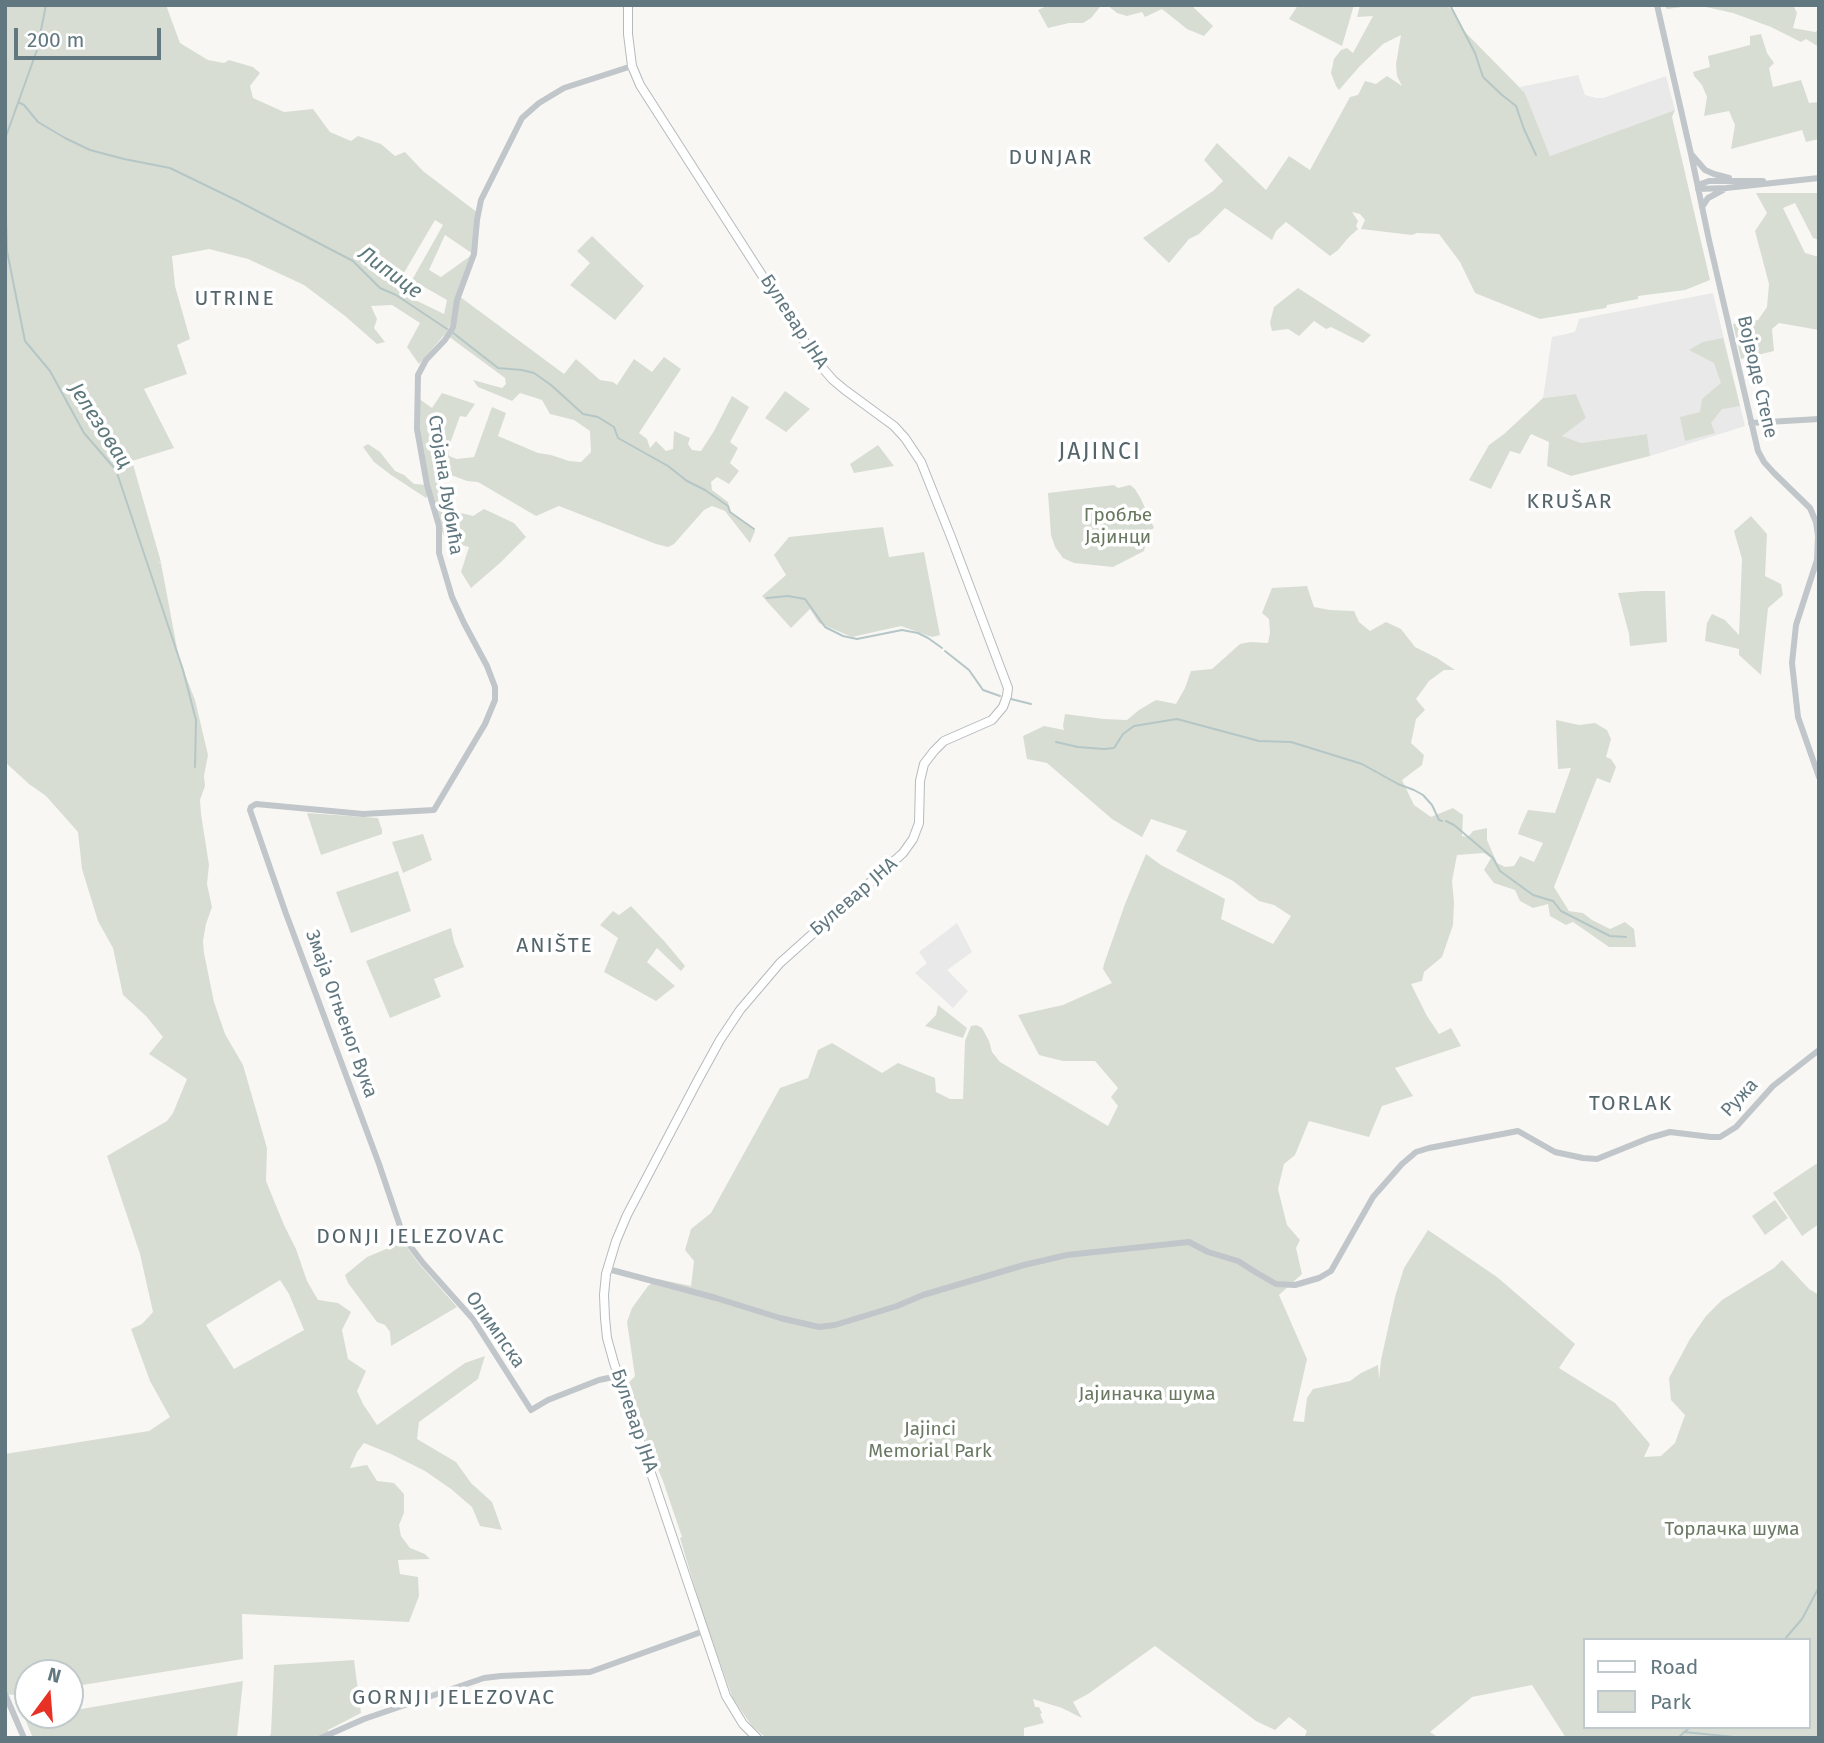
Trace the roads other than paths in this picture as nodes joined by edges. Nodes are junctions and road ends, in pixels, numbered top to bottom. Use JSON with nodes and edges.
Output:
{"nodes":[{"id":1,"x":628,"y":5,"type":"edge"},
{"id":2,"x":1657,"y":5,"type":"edge"},
{"id":3,"x":632,"y":66,"type":"junction"},
{"id":4,"x":1691,"y":154,"type":"junction"},
{"id":5,"x":1819,"y":178,"type":"edge"},
{"id":6,"x":1741,"y":181,"type":"junction"},
{"id":7,"x":1793,"y":181,"type":"junction"},
{"id":8,"x":1698,"y":187,"type":"junction"},
{"id":9,"x":1726,"y":188,"type":"junction"},
{"id":10,"x":1702,"y":209,"type":"junction"},
{"id":11,"x":1819,"y":419,"type":"edge"},
{"id":12,"x":1751,"y":423,"type":"junction"},
{"id":13,"x":1819,"y":777,"type":"edge"},
{"id":14,"x":256,"y":804,"type":"joint"},
{"id":15,"x":1819,"y":1050,"type":"edge"},
{"id":16,"x":404,"y":1238,"type":"joint"},
{"id":17,"x":608,"y":1269,"type":"junction"},
{"id":18,"x":617,"y":1373,"type":"junction"},
{"id":19,"x":704,"y":1631,"type":"junction"},
{"id":20,"x":5,"y":1694,"type":"edge"},
{"id":21,"x":24,"y":1738,"type":"edge"},
{"id":22,"x":321,"y":1738,"type":"edge"},
{"id":23,"x":757,"y":1738,"type":"edge"}],
"edges":[{"from":1,"to":3,"type":"main road","name":"Булевар ЈНА"},
{"from":2,"to":4,"type":"street","name":"Војводе Степе"},
{"from":3,"to":14,"type":"street","name":"Стојана Љубића"},
{"from":3,"to":17,"type":"main road","name":"Булевар ЈНА"},
{"from":4,"to":6,"type":"street"},
{"from":4,"to":8,"type":"street","name":"Војводе Степе"},
{"from":5,"to":7,"type":"street"},
{"from":6,"to":7,"type":"street"},
{"from":6,"to":8,"type":"street"},
{"from":7,"to":9,"type":"street"},
{"from":8,"to":9,"type":"street"},
{"from":8,"to":10,"type":"street","name":"Војводе Степе"},
{"from":9,"to":10,"type":"street"},
{"from":10,"to":12,"type":"street","name":"Војводе Степе"},
{"from":11,"to":12,"type":"street"},
{"from":12,"to":13,"type":"street","name":"Војводе Степе"},
{"from":14,"to":16,"type":"street","name":"Змаја Огњеног Вука"},
{"from":15,"to":17,"type":"street","name":"Ружа"},
{"from":16,"to":18,"type":"street","name":"Олимпска"},
{"from":17,"to":18,"type":"main road","name":"Булевар ЈНА"},
{"from":18,"to":19,"type":"main road","name":"Булевар ЈНА"},
{"from":19,"to":22,"type":"street"},
{"from":19,"to":23,"type":"main road","name":"Булевар ЈНА"},
{"from":20,"to":21,"type":"street"}]}
